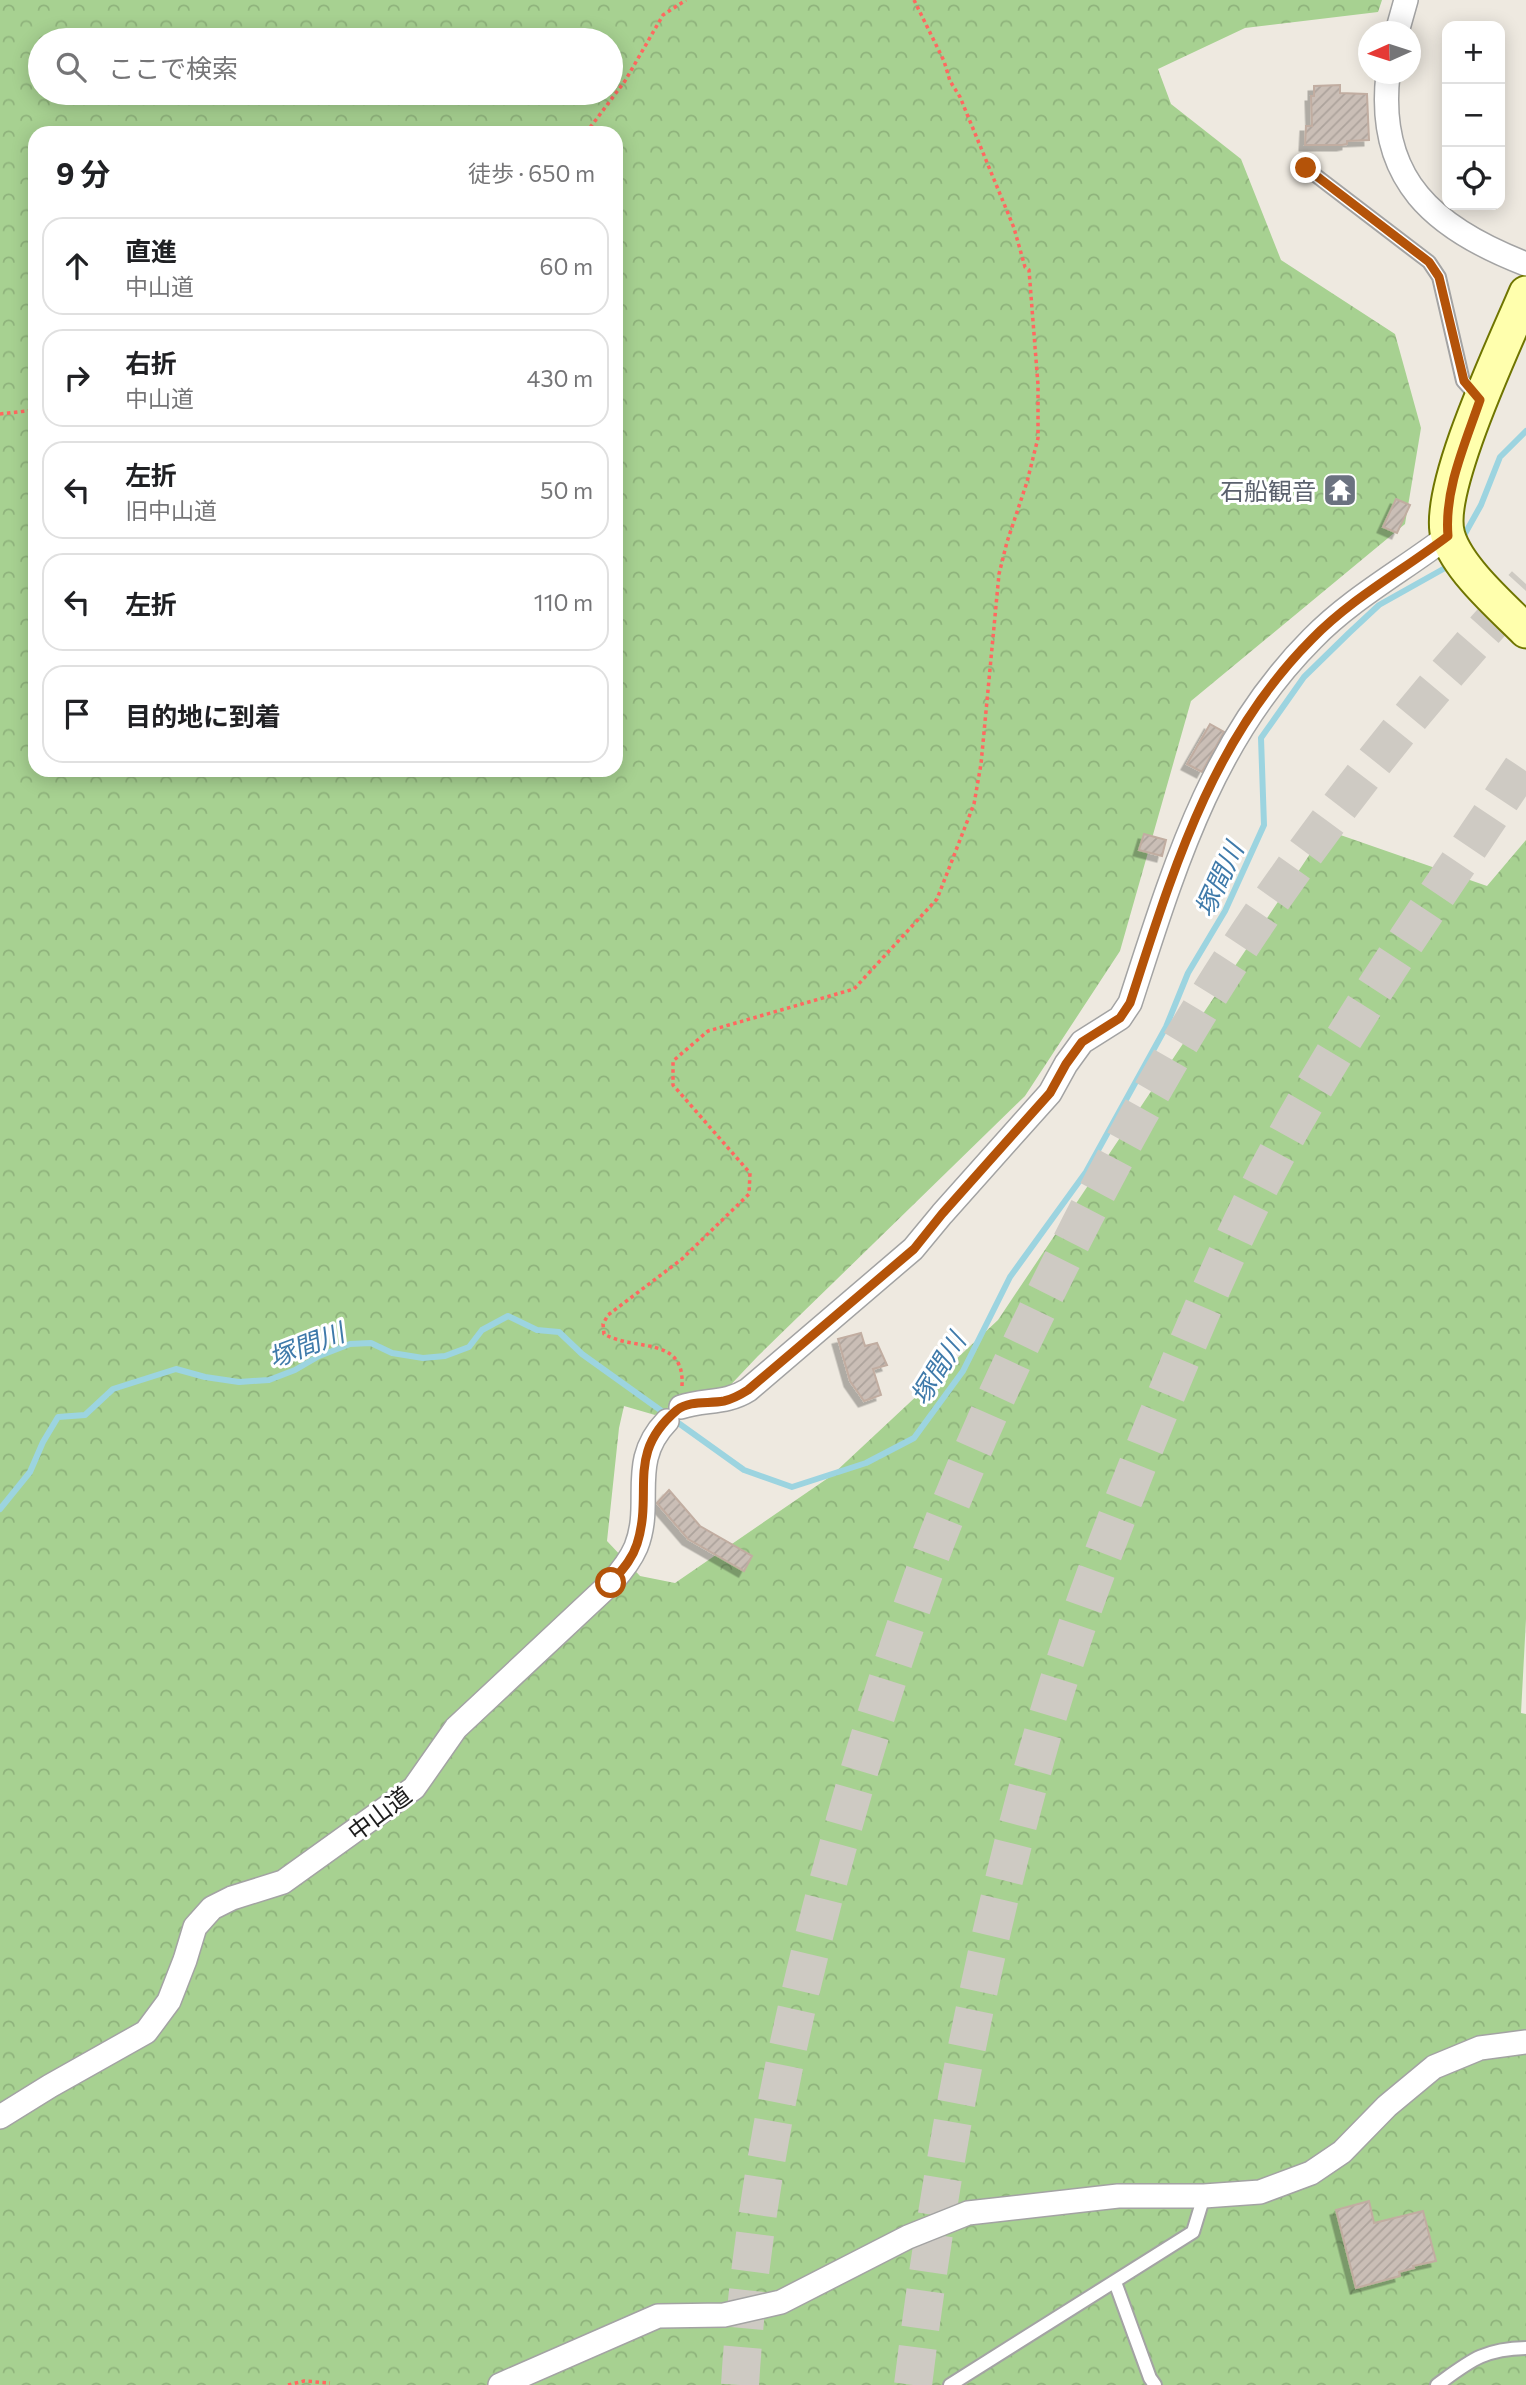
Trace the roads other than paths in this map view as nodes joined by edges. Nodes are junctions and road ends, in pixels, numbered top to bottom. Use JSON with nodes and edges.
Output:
{"nodes":[{"id":1,"x":1406,"y":0,"type":"edge"},
{"id":2,"x":1400,"y":21,"type":"edge"},
{"id":3,"x":1388,"y":84,"type":"edge"},
{"id":4,"x":1306,"y":168,"type":"dead end"},
{"id":5,"x":1526,"y":264,"type":"edge"},
{"id":6,"x":1526,"y":293,"type":"edge"},
{"id":7,"x":1480,"y":400,"type":"junction"},
{"id":8,"x":1453,"y":546,"type":"junction"},
{"id":9,"x":1526,"y":631,"type":"edge"},
{"id":10,"x":1526,"y":2042,"type":"edge"},
{"id":11,"x":0,"y":2117,"type":"edge"},
{"id":12,"x":1203,"y":2196,"type":"junction"},
{"id":13,"x":1115,"y":2282,"type":"junction"},
{"id":14,"x":1526,"y":2348,"type":"edge"},
{"id":15,"x":500,"y":2385,"type":"edge"},
{"id":16,"x":950,"y":2385,"type":"edge"},
{"id":17,"x":1155,"y":2385,"type":"edge"},
{"id":18,"x":1437,"y":2385,"type":"edge"}],
"edges":[{"from":1,"to":2,"type":"street"},
{"from":3,"to":5,"type":"street"},
{"from":4,"to":7,"type":"lane"},
{"from":6,"to":7,"type":"street"},
{"from":7,"to":8,"type":"street"},
{"from":8,"to":9,"type":"street"},
{"from":8,"to":11,"type":"street","name":"中山道"},
{"from":10,"to":12,"type":"street"},
{"from":12,"to":13,"type":"lane"},
{"from":12,"to":15,"type":"street"},
{"from":13,"to":16,"type":"lane"},
{"from":13,"to":17,"type":"lane"},
{"from":14,"to":18,"type":"lane"}]}
